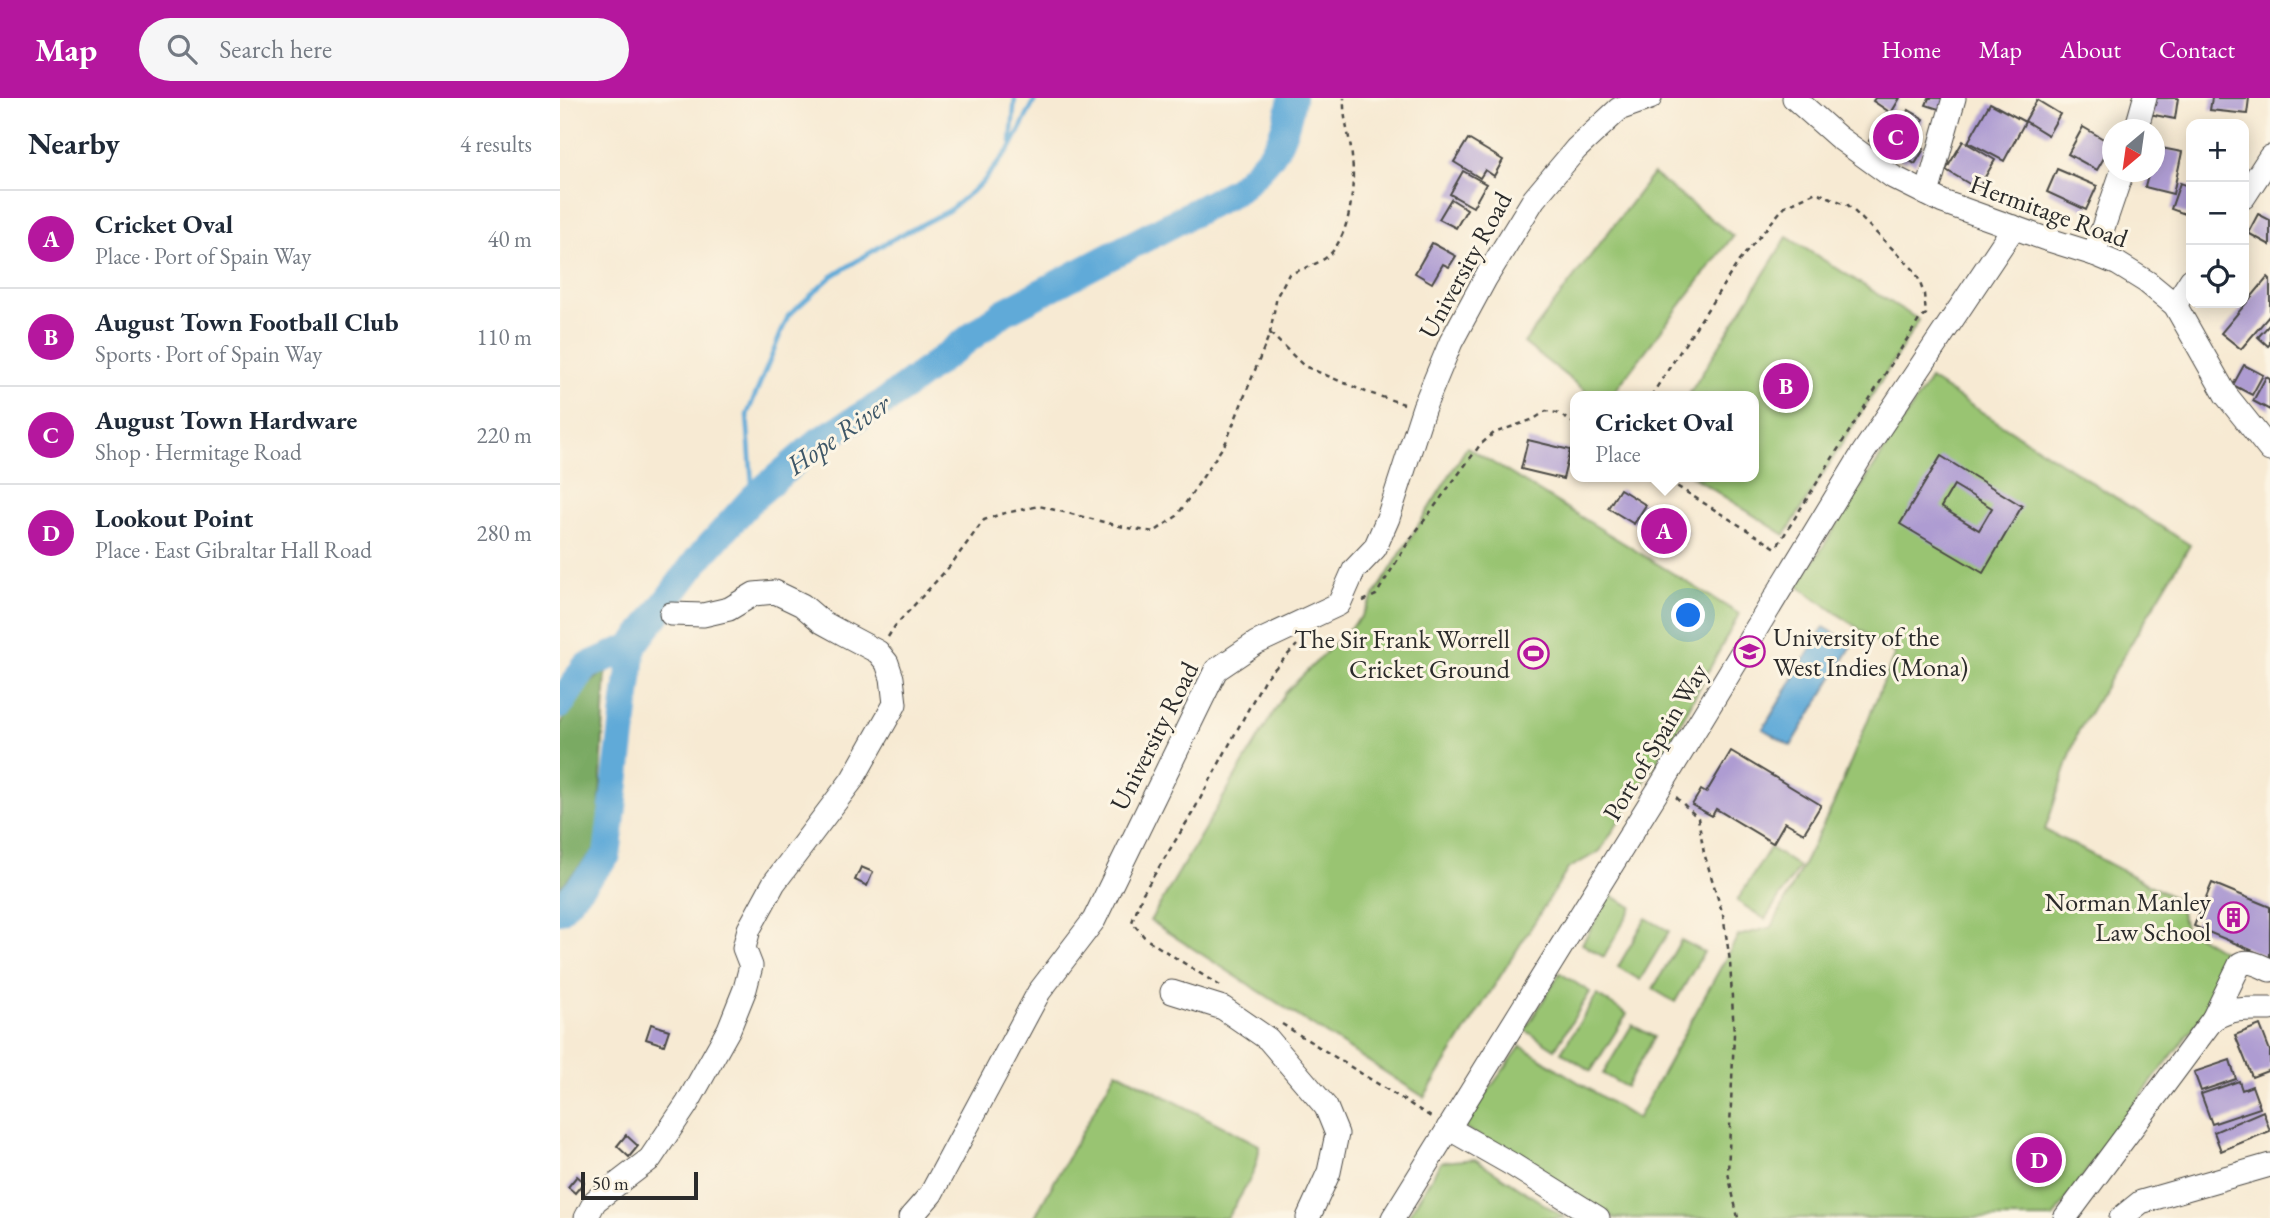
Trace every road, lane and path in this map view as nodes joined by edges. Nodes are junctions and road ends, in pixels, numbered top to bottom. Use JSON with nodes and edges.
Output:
{"nodes":[{"id":1,"x":1344,"y":98,"type":"edge"},
{"id":2,"x":1650,"y":98,"type":"edge"},
{"id":3,"x":1794,"y":98,"type":"edge"},
{"id":4,"x":1954,"y":98,"type":"edge"},
{"id":5,"x":2145,"y":98,"type":"edge"},
{"id":6,"x":2139,"y":119,"type":"edge"},
{"id":7,"x":2270,"y":157,"type":"edge"},
{"id":8,"x":2119,"y":182,"type":"edge"},
{"id":9,"x":2249,"y":189,"type":"edge"},
{"id":10,"x":1927,"y":194,"type":"junction"},
{"id":11,"x":2014,"y":227,"type":"junction"},
{"id":12,"x":2094,"y":254,"type":"junction"},
{"id":13,"x":2186,"y":288,"type":"edge"},
{"id":14,"x":2175,"y":305,"type":"junction"},
{"id":15,"x":1270,"y":334,"type":"junction"},
{"id":16,"x":1654,"y":391,"type":"edge"},
{"id":17,"x":1424,"y":407,"type":"junction"},
{"id":18,"x":1570,"y":421,"type":"edge"},
{"id":19,"x":2270,"y":450,"type":"edge"},
{"id":20,"x":1670,"y":482,"type":"edge"},
{"id":21,"x":1354,"y":605,"type":"dead end"},
{"id":22,"x":671,"y":614,"type":"dead end"},
{"id":23,"x":1302,"y":640,"type":"dead end"},
{"id":24,"x":878,"y":652,"type":"junction"},
{"id":25,"x":1665,"y":779,"type":"junction"},
{"id":26,"x":2270,"y":970,"type":"edge"},
{"id":27,"x":1228,"y":990,"type":"dead end"},
{"id":28,"x":1172,"y":992,"type":"dead end"},
{"id":29,"x":2270,"y":1009,"type":"edge"},
{"id":30,"x":1274,"y":1019,"type":"dead end"},
{"id":31,"x":2213,"y":1019,"type":"junction"},
{"id":32,"x":1448,"y":1128,"type":"junction"},
{"id":33,"x":2270,"y":1165,"type":"edge"},
{"id":34,"x":586,"y":1218,"type":"edge"},
{"id":35,"x":910,"y":1218,"type":"edge"},
{"id":36,"x":1308,"y":1218,"type":"edge"},
{"id":37,"x":1393,"y":1218,"type":"edge"},
{"id":38,"x":1598,"y":1218,"type":"edge"},
{"id":39,"x":1738,"y":1218,"type":"edge"},
{"id":40,"x":2065,"y":1218,"type":"edge"},
{"id":41,"x":2121,"y":1218,"type":"edge"}],
"edges":[{"from":1,"to":15,"type":"path"},
{"from":2,"to":17,"type":"street","name":"University Road"},
{"from":3,"to":10,"type":"street","name":"Hermitage Road"},
{"from":4,"to":10,"type":"street"},
{"from":5,"to":6,"type":"street"},
{"from":7,"to":9,"type":"street"},
{"from":8,"to":12,"type":"street"},
{"from":10,"to":11,"type":"street","name":"Hermitage Road"},
{"from":11,"to":12,"type":"street","name":"Hermitage Road"},
{"from":11,"to":25,"type":"street","name":"Port of Spain Way"},
{"from":12,"to":14,"type":"street","name":"Hermitage Road"},
{"from":13,"to":14,"type":"street"},
{"from":14,"to":19,"type":"street","name":"Hermitage Road"},
{"from":15,"to":17,"type":"path"},
{"from":15,"to":24,"type":"path"},
{"from":16,"to":20,"type":"path"},
{"from":17,"to":35,"type":"street","name":"University Road"},
{"from":18,"to":21,"type":"path"},
{"from":22,"to":24,"type":"street"},
{"from":23,"to":27,"type":"path"},
{"from":24,"to":34,"type":"street"},
{"from":25,"to":32,"type":"street","name":"Port of Spain Way"},
{"from":25,"to":39,"type":"path"},
{"from":26,"to":31,"type":"street"},
{"from":28,"to":36,"type":"street"},
{"from":29,"to":31,"type":"street"},
{"from":30,"to":32,"type":"path"},
{"from":31,"to":40,"type":"street"},
{"from":32,"to":37,"type":"street","name":"Port of Spain Way"},
{"from":32,"to":38,"type":"street"},
{"from":33,"to":41,"type":"street"}]}
